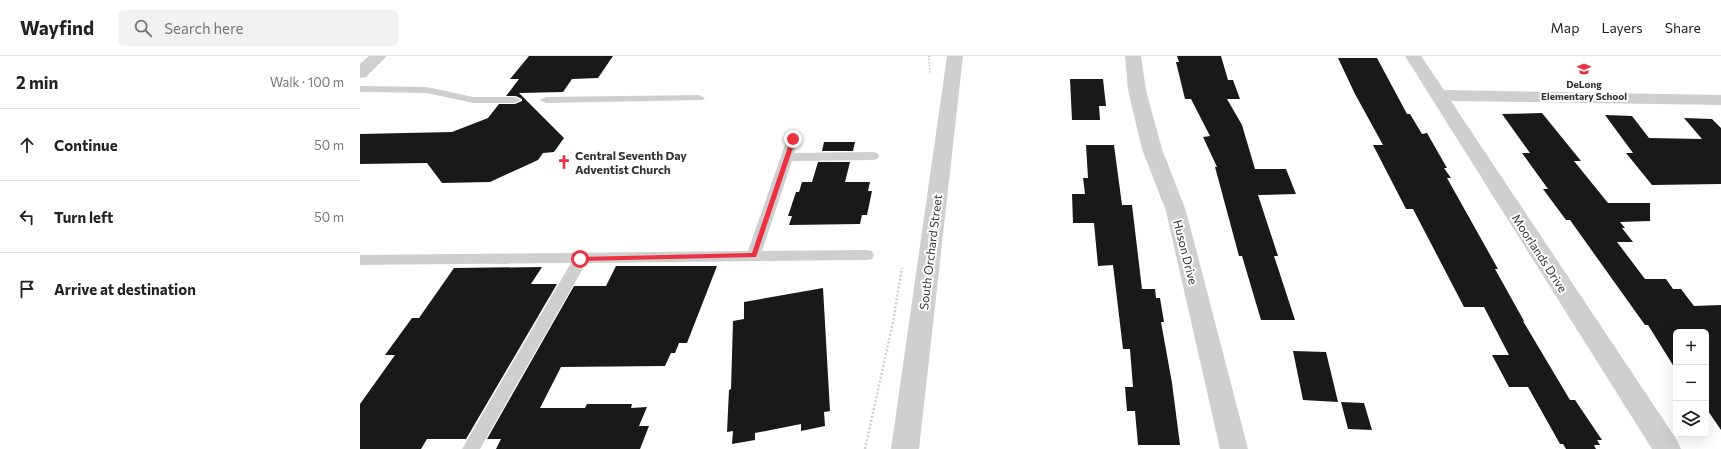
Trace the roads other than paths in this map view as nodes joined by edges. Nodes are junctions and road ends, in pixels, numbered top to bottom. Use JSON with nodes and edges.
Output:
{"nodes":[{"id":1,"x":378,"y":56,"type":"edge"},
{"id":2,"x":955,"y":56,"type":"edge"},
{"id":3,"x":1133,"y":56,"type":"edge"},
{"id":4,"x":1413,"y":56,"type":"edge"},
{"id":5,"x":360,"y":73,"type":"edge"},
{"id":6,"x":360,"y":89,"type":"edge"},
{"id":7,"x":1438,"y":95,"type":"junction"},
{"id":8,"x":699,"y":98,"type":"dead end"},
{"id":9,"x":515,"y":100,"type":"dead end"},
{"id":10,"x":546,"y":100,"type":"dead end"},
{"id":11,"x":1721,"y":100,"type":"edge"},
{"id":12,"x":793,"y":139,"type":"dead end"},
{"id":13,"x":873,"y":156,"type":"dead end"},
{"id":14,"x":786,"y":157,"type":"junction"},
{"id":15,"x":754,"y":255,"type":"junction"},
{"id":16,"x":867,"y":255,"type":"dead end"},
{"id":17,"x":580,"y":259,"type":"junction"},
{"id":18,"x":360,"y":260,"type":"edge"},
{"id":19,"x":471,"y":449,"type":"edge"},
{"id":20,"x":905,"y":449,"type":"edge"},
{"id":21,"x":1234,"y":449,"type":"edge"},
{"id":22,"x":1667,"y":449,"type":"edge"}],
"edges":[{"from":1,"to":5,"type":"street"},
{"from":2,"to":20,"type":"street","name":"South Orchard Street"},
{"from":3,"to":21,"type":"street","name":"Huson Drive"},
{"from":4,"to":7,"type":"street","name":"Moorlands Drive"},
{"from":6,"to":9,"type":"lane"},
{"from":7,"to":11,"type":"street"},
{"from":7,"to":22,"type":"street","name":"Moorlands Drive"},
{"from":8,"to":10,"type":"lane"},
{"from":12,"to":14,"type":"lane"},
{"from":13,"to":14,"type":"lane"},
{"from":14,"to":15,"type":"lane"},
{"from":15,"to":16,"type":"lane"},
{"from":15,"to":17,"type":"lane"},
{"from":17,"to":18,"type":"lane"},
{"from":17,"to":19,"type":"lane"}]}
